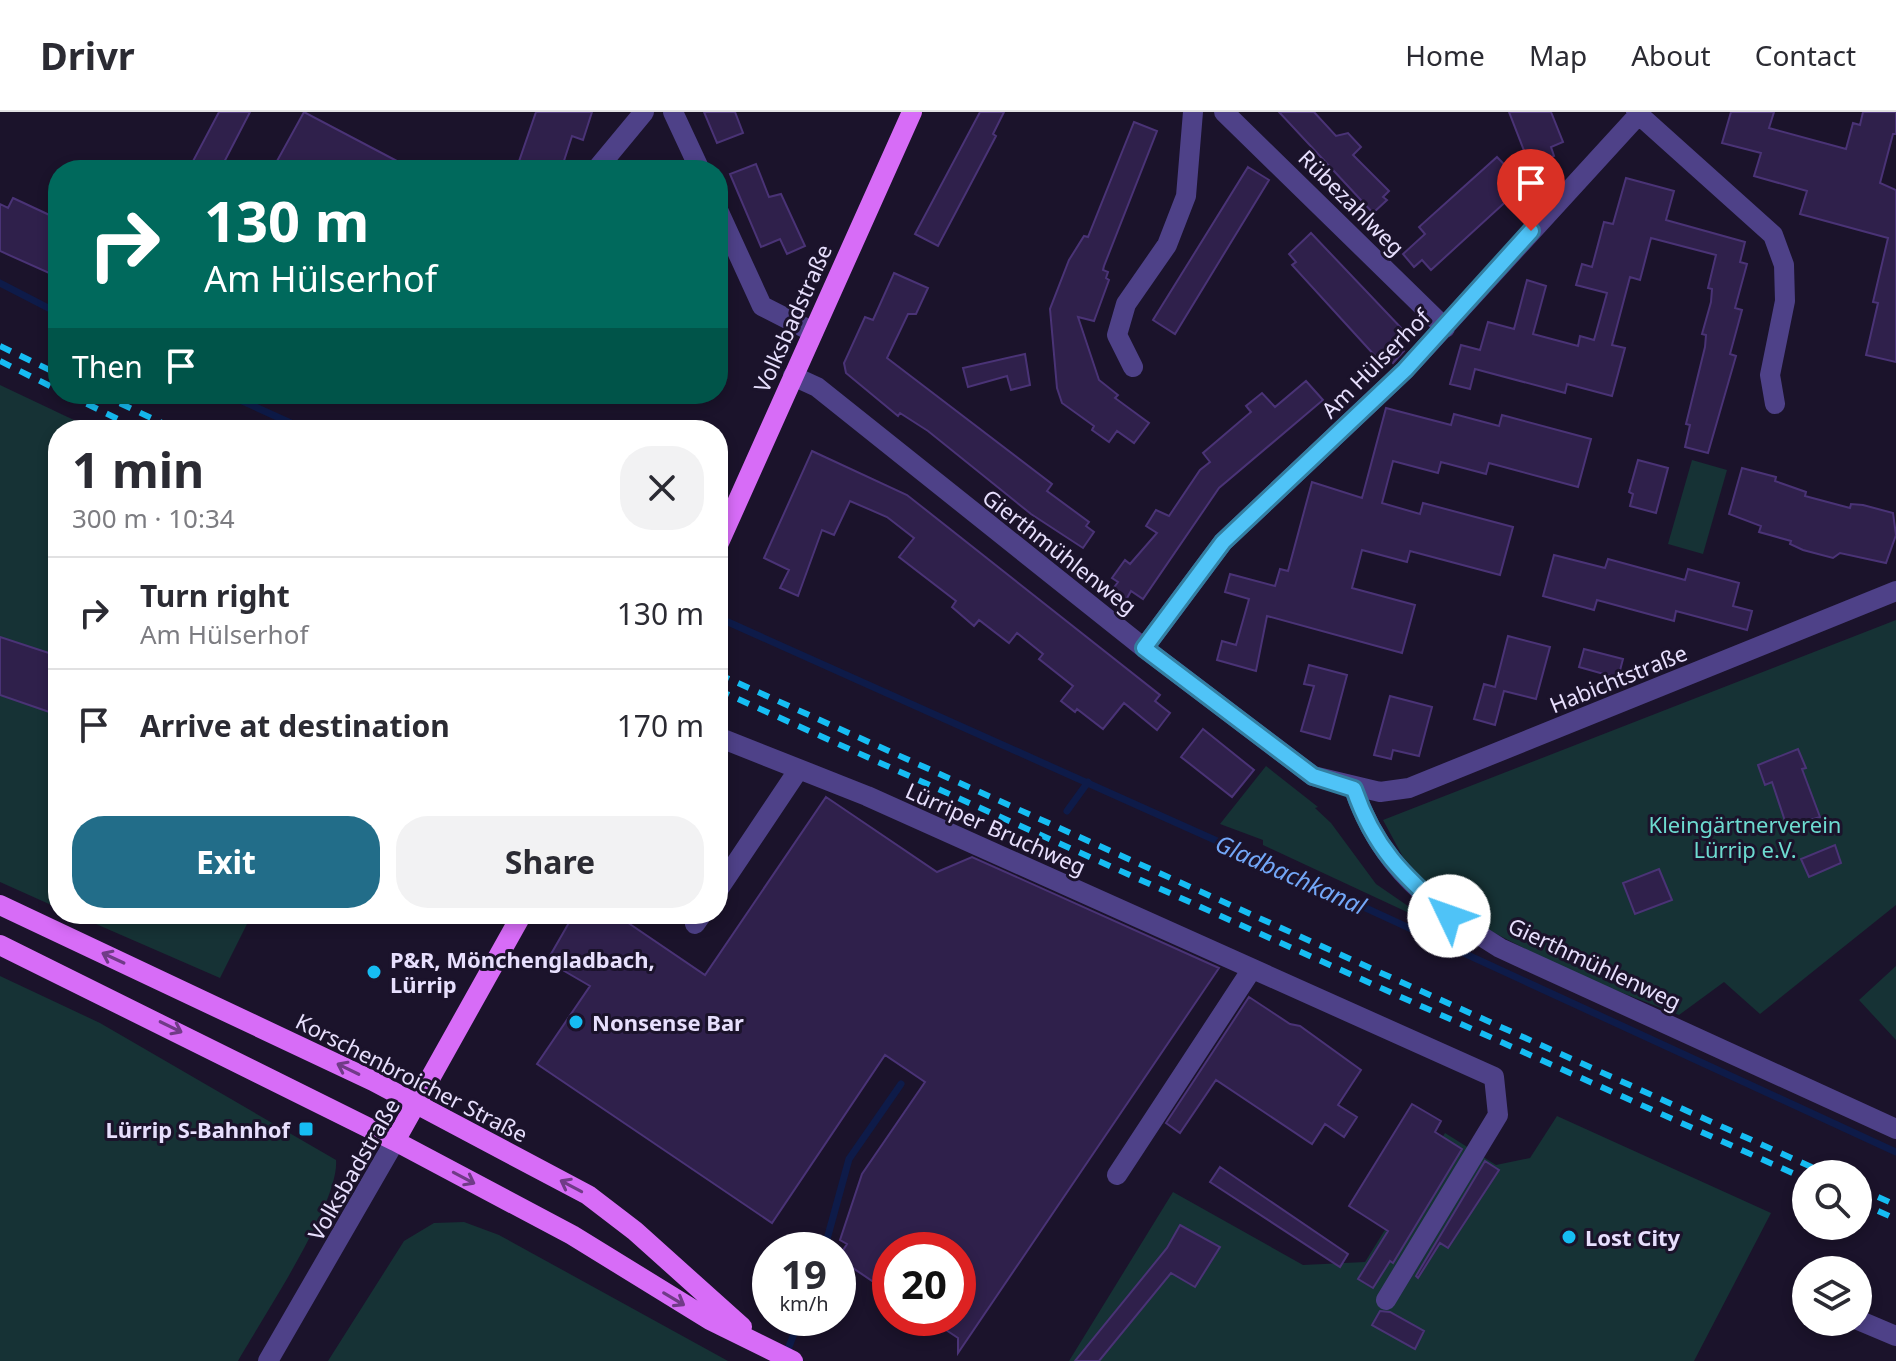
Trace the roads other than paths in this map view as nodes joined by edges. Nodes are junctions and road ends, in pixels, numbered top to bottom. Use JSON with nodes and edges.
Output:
{"nodes":[{"id":1,"x":644,"y":112,"type":"edge"},
{"id":2,"x":673,"y":112,"type":"edge"},
{"id":3,"x":912,"y":112,"type":"edge"},
{"id":4,"x":1193,"y":112,"type":"edge"},
{"id":5,"x":1224,"y":112,"type":"edge"},
{"id":6,"x":1638,"y":113,"type":"edge"},
{"id":7,"x":604,"y":160,"type":"edge"},
{"id":8,"x":695,"y":160,"type":"edge"},
{"id":9,"x":728,"y":232,"type":"edge"},
{"id":10,"x":1445,"y":328,"type":"junction"},
{"id":11,"x":813,"y":332,"type":"junction"},
{"id":12,"x":1133,"y":367,"type":"dead end"},
{"id":13,"x":793,"y":376,"type":"junction"},
{"id":14,"x":1775,"y":404,"type":"dead end"},
{"id":15,"x":728,"y":522,"type":"edge"},
{"id":16,"x":1896,"y":591,"type":"edge"},
{"id":17,"x":1144,"y":648,"type":"junction"},
{"id":18,"x":728,"y":741,"type":"edge"},
{"id":19,"x":799,"y":769,"type":"junction"},
{"id":20,"x":1354,"y":789,"type":"junction"},
{"id":21,"x":728,"y":875,"type":"edge"},
{"id":22,"x":0,"y":905,"type":"edge"},
{"id":23,"x":517,"y":924,"type":"edge"},
{"id":24,"x":0,"y":945,"type":"edge"},
{"id":25,"x":1252,"y":969,"type":"junction"},
{"id":26,"x":417,"y":1105,"type":"junction"},
{"id":27,"x":1896,"y":1129,"type":"edge"},
{"id":28,"x":395,"y":1141,"type":"junction"},
{"id":29,"x":1117,"y":1175,"type":"dead end"},
{"id":30,"x":1386,"y":1300,"type":"dead end"},
{"id":31,"x":1872,"y":1326,"type":"edge"},
{"id":32,"x":1896,"y":1336,"type":"edge"},
{"id":33,"x":767,"y":1346,"type":"junction"},
{"id":34,"x":268,"y":1361,"type":"edge"},
{"id":35,"x":793,"y":1361,"type":"edge"}],
"edges":[{"from":1,"to":7,"type":"street"},
{"from":2,"to":8,"type":"street"},
{"from":3,"to":11,"type":"main road","name":"Volksbadstraße"},
{"from":4,"to":12,"type":"street"},
{"from":5,"to":10,"type":"street","name":"Rübezahlweg"},
{"from":6,"to":10,"type":"street","name":"Am Hülserhof"},
{"from":6,"to":14,"type":"street"},
{"from":9,"to":11,"type":"street"},
{"from":10,"to":17,"type":"street","name":"Am Hülserhof"},
{"from":11,"to":13,"type":"main road","name":"Volksbadstraße"},
{"from":13,"to":15,"type":"main road","name":"Volksbadstraße"},
{"from":13,"to":17,"type":"street","name":"Gierthmühlenweg"},
{"from":16,"to":20,"type":"street","name":"Habichtstraße"},
{"from":17,"to":20,"type":"street","name":"Gierthmühlenweg"},
{"from":18,"to":19,"type":"street","name":"Lürriper Bruchweg"},
{"from":19,"to":21,"type":"street"},
{"from":19,"to":25,"type":"street","name":"Lürriper Bruchweg"},
{"from":20,"to":27,"type":"street","name":"Gierthmühlenweg"},
{"from":26,"to":22,"type":"main road","name":"Korschenbroicher Straße","one_way":true},
{"from":23,"to":26,"type":"main road","name":"Volksbadstraße"},
{"from":24,"to":28,"type":"main road","name":"Korschenbroicher Straße","one_way":true},
{"from":25,"to":29,"type":"street"},
{"from":25,"to":30,"type":"street","name":"Lürriper Bruchweg"},
{"from":26,"to":28,"type":"main road","name":"Volksbadstraße"},
{"from":33,"to":26,"type":"main road","name":"Korschenbroicher Straße","one_way":true},
{"from":28,"to":33,"type":"main road","name":"Korschenbroicher Straße","one_way":true},
{"from":28,"to":34,"type":"street","name":"Volksbadstraße"},
{"from":31,"to":32,"type":"street"},
{"from":33,"to":35,"type":"main road","name":"Korschenbroicher Straße"}]}
